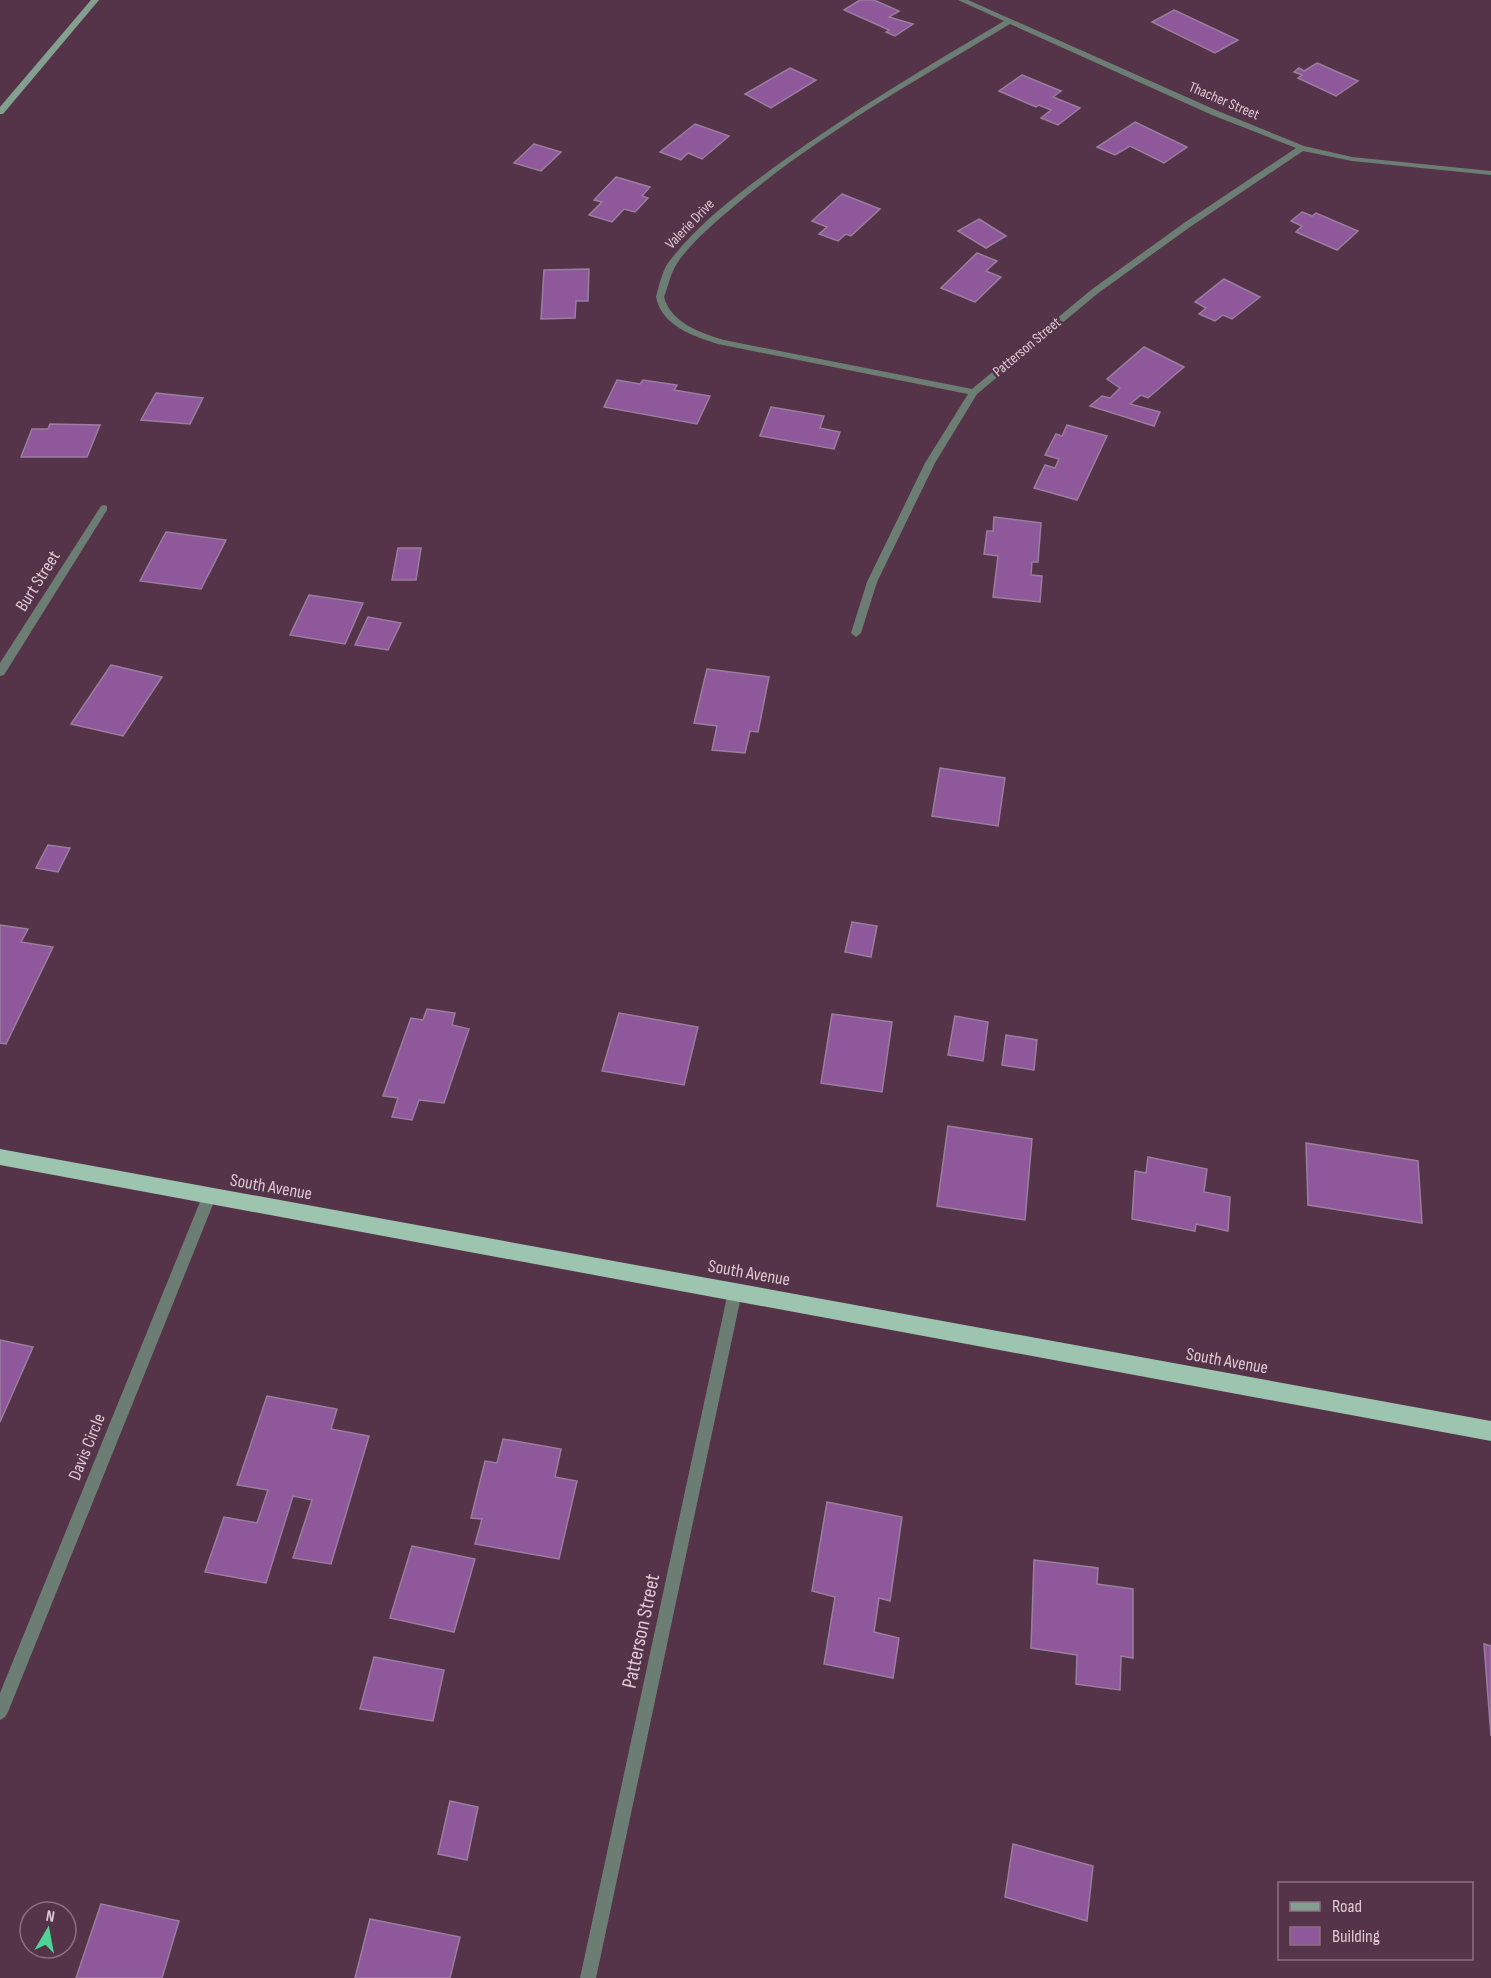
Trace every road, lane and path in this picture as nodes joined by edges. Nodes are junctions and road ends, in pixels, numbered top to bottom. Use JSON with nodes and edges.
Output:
{"nodes":[{"id":1,"x":95,"y":0,"type":"edge"},
{"id":2,"x":962,"y":0,"type":"edge"},
{"id":3,"x":1011,"y":21,"type":"junction"},
{"id":4,"x":0,"y":112,"type":"edge"},
{"id":5,"x":1302,"y":148,"type":"junction"},
{"id":6,"x":1491,"y":173,"type":"edge"},
{"id":7,"x":974,"y":392,"type":"junction"},
{"id":8,"x":104,"y":508,"type":"dead end"},
{"id":9,"x":856,"y":633,"type":"dead end"},
{"id":10,"x":0,"y":672,"type":"edge"},
{"id":11,"x":0,"y":1157,"type":"edge"},
{"id":12,"x":209,"y":1197,"type":"junction"},
{"id":13,"x":735,"y":1292,"type":"junction"},
{"id":14,"x":1491,"y":1431,"type":"edge"},
{"id":15,"x":0,"y":1712,"type":"edge"},
{"id":16,"x":588,"y":1978,"type":"edge"}],
"edges":[{"from":1,"to":4,"type":"main road"},
{"from":2,"to":3,"type":"street","name":"Thacher Street"},
{"from":3,"to":5,"type":"street","name":"Thacher Street"},
{"from":3,"to":7,"type":"street","name":"Valerie Drive"},
{"from":5,"to":6,"type":"street","name":"Thacher Street"},
{"from":5,"to":7,"type":"street","name":"Patterson Street"},
{"from":7,"to":9,"type":"street","name":"Patterson Street"},
{"from":8,"to":10,"type":"street","name":"Burt Street"},
{"from":11,"to":12,"type":"highway","name":"South Avenue"},
{"from":12,"to":13,"type":"highway","name":"South Avenue"},
{"from":12,"to":15,"type":"street","name":"Davis Circle"},
{"from":13,"to":14,"type":"highway","name":"South Avenue"},
{"from":13,"to":16,"type":"street","name":"Patterson Street"}]}
